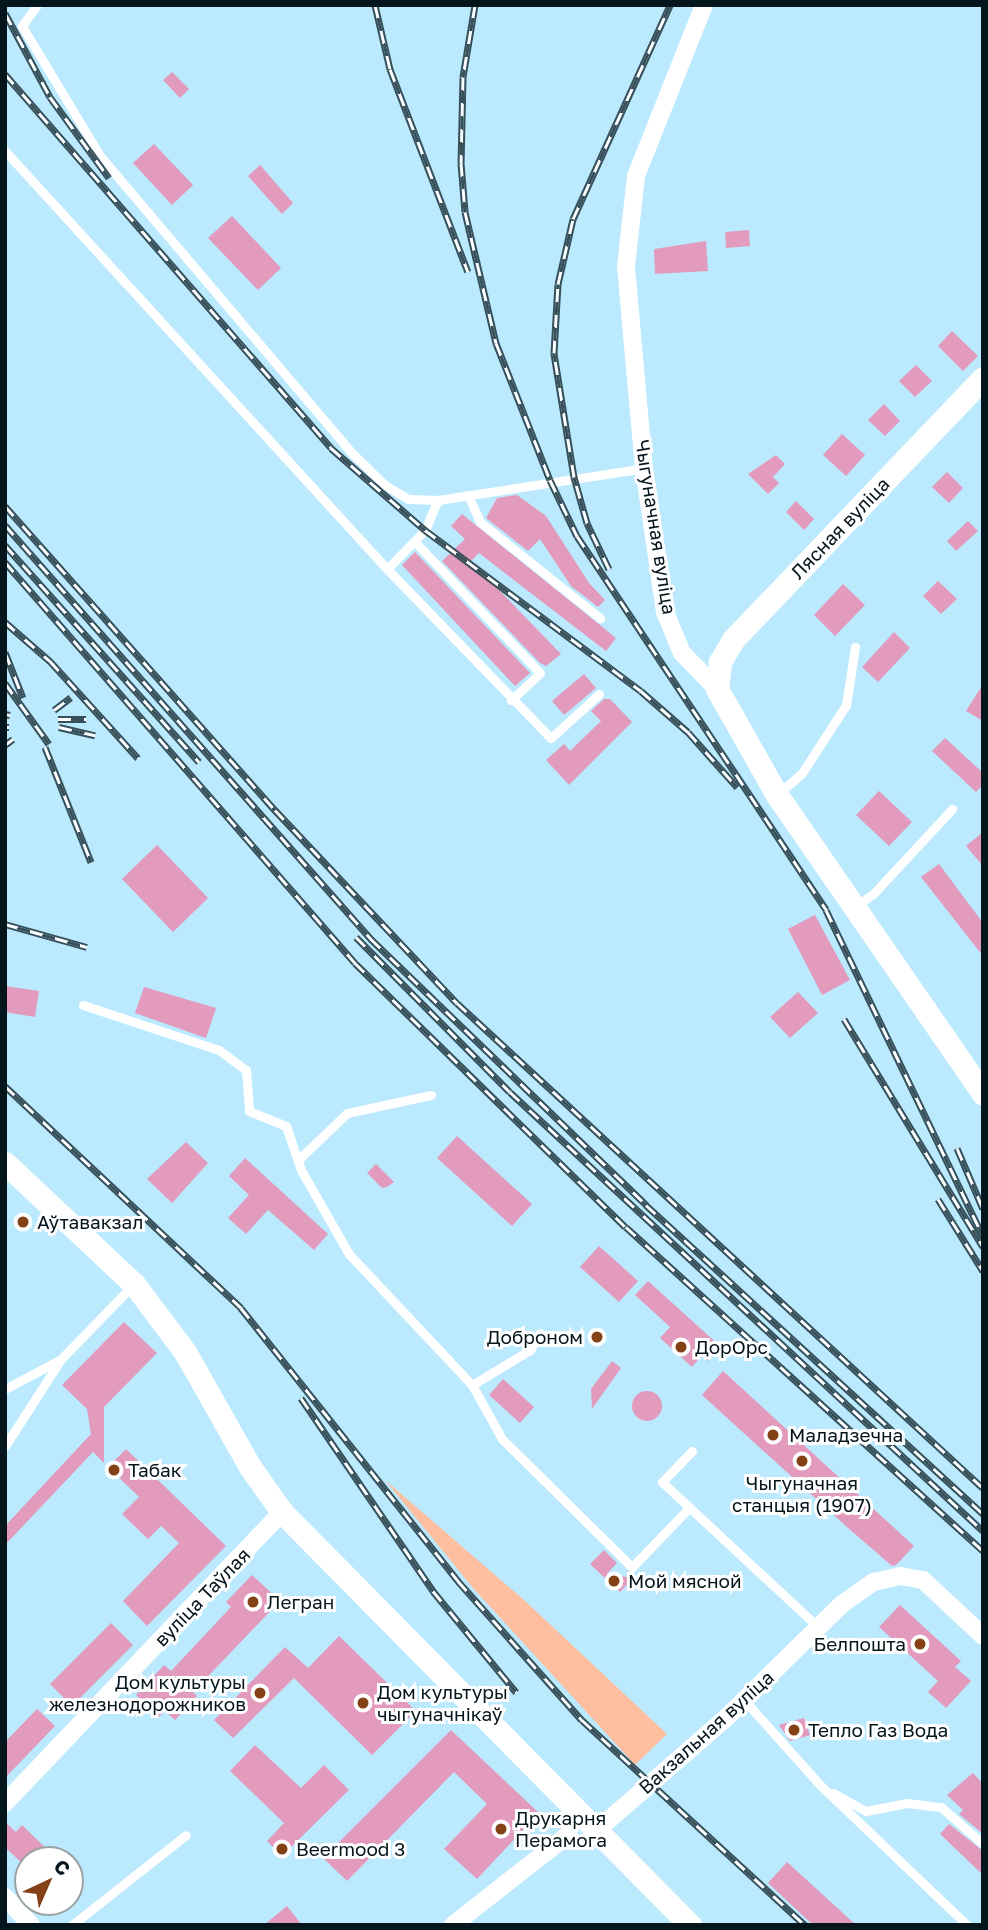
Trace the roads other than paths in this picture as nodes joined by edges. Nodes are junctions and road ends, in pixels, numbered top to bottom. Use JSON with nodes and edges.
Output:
{"nodes":[{"id":1,"x":37,"y":5,"type":"edge"},
{"id":2,"x":704,"y":5,"type":"edge"},
{"id":3,"x":5,"y":151,"type":"edge"},
{"id":4,"x":983,"y":378,"type":"edge"},
{"id":5,"x":645,"y":468,"type":"junction"},
{"id":6,"x":467,"y":495,"type":"junction"},
{"id":7,"x":439,"y":500,"type":"junction"},
{"id":8,"x":414,"y":541,"type":"junction"},
{"id":9,"x":387,"y":569,"type":"junction"},
{"id":10,"x":600,"y":618,"type":"dead end"},
{"id":11,"x":855,"y":647,"type":"dead end"},
{"id":12,"x":717,"y":689,"type":"junction"},
{"id":13,"x":599,"y":694,"type":"dead end"},
{"id":14,"x":511,"y":700,"type":"junction"},
{"id":15,"x":777,"y":795,"type":"junction"},
{"id":16,"x":951,"y":809,"type":"dead end"},
{"id":17,"x":854,"y":908,"type":"junction"},
{"id":18,"x":83,"y":1005,"type":"dead end"},
{"id":19,"x":983,"y":1094,"type":"edge"},
{"id":20,"x":431,"y":1095,"type":"dead end"},
{"id":21,"x":298,"y":1160,"type":"junction"},
{"id":22,"x":5,"y":1163,"type":"edge"},
{"id":23,"x":134,"y":1284,"type":"junction"},
{"id":24,"x":540,"y":1333,"type":"dead end"},
{"id":25,"x":61,"y":1359,"type":"junction"},
{"id":26,"x":472,"y":1385,"type":"junction"},
{"id":27,"x":5,"y":1389,"type":"edge"},
{"id":28,"x":5,"y":1446,"type":"edge"},
{"id":29,"x":692,"y":1451,"type":"dead end"},
{"id":30,"x":690,"y":1507,"type":"junction"},
{"id":31,"x":282,"y":1512,"type":"junction"},
{"id":32,"x":818,"y":1627,"type":"junction"},
{"id":33,"x":983,"y":1636,"type":"edge"},
{"id":34,"x":745,"y":1700,"type":"junction"},
{"id":35,"x":820,"y":1785,"type":"junction"},
{"id":36,"x":5,"y":1803,"type":"edge"},
{"id":37,"x":571,"y":1806,"type":"junction"},
{"id":38,"x":596,"y":1831,"type":"junction"},
{"id":39,"x":569,"y":1834,"type":"dead end"},
{"id":40,"x":186,"y":1835,"type":"dead end"},
{"id":41,"x":983,"y":1844,"type":"edge"},
{"id":42,"x":625,"y":1861,"type":"junction"},
{"id":43,"x":5,"y":1897,"type":"edge"},
{"id":44,"x":31,"y":1925,"type":"edge"},
{"id":45,"x":72,"y":1925,"type":"edge"},
{"id":46,"x":453,"y":1925,"type":"edge"},
{"id":47,"x":690,"y":1925,"type":"edge"},
{"id":48,"x":967,"y":1925,"type":"edge"}],
"edges":[{"from":1,"to":7,"type":"lane"},
{"from":2,"to":5,"type":"street","name":"Чыгуначная вуліца"},
{"from":3,"to":9,"type":"lane"},
{"from":4,"to":12,"type":"main road","name":"Лясная вуліца"},
{"from":5,"to":6,"type":"lane"},
{"from":5,"to":12,"type":"street","name":"Чыгуначная вуліца"},
{"from":6,"to":7,"type":"lane"},
{"from":6,"to":10,"type":"lane"},
{"from":7,"to":8,"type":"lane"},
{"from":8,"to":9,"type":"lane"},
{"from":8,"to":14,"type":"lane"},
{"from":9,"to":14,"type":"lane"},
{"from":11,"to":15,"type":"lane"},
{"from":12,"to":15,"type":"main road","name":"Чыгуначная вуліца"},
{"from":13,"to":14,"type":"lane"},
{"from":15,"to":17,"type":"main road","name":"Чыгуначная вуліца"},
{"from":16,"to":17,"type":"lane"},
{"from":17,"to":19,"type":"main road","name":"Чыгуначная вуліца"},
{"from":18,"to":21,"type":"lane"},
{"from":20,"to":21,"type":"lane"},
{"from":21,"to":26,"type":"lane"},
{"from":22,"to":23,"type":"main road"},
{"from":23,"to":25,"type":"lane"},
{"from":23,"to":31,"type":"main road"},
{"from":24,"to":26,"type":"lane"},
{"from":25,"to":27,"type":"lane"},
{"from":25,"to":28,"type":"lane"},
{"from":26,"to":30,"type":"lane"},
{"from":29,"to":30,"type":"lane"},
{"from":30,"to":32,"type":"lane"},
{"from":31,"to":36,"type":"street","name":"вуліца Таўлая"},
{"from":31,"to":37,"type":"main road"},
{"from":32,"to":33,"type":"street","name":"Вакзальная вуліца"},
{"from":32,"to":34,"type":"street","name":"Вакзальная вуліца"},
{"from":34,"to":35,"type":"lane"},
{"from":34,"to":38,"type":"street","name":"Вакзальная вуліца"},
{"from":35,"to":41,"type":"lane"},
{"from":35,"to":48,"type":"lane"},
{"from":37,"to":38,"type":"main road"},
{"from":37,"to":42,"type":"lane"},
{"from":38,"to":42,"type":"main road"},
{"from":39,"to":46,"type":"street"},
{"from":40,"to":45,"type":"lane"},
{"from":42,"to":47,"type":"main road"},
{"from":43,"to":44,"type":"street"}]}
